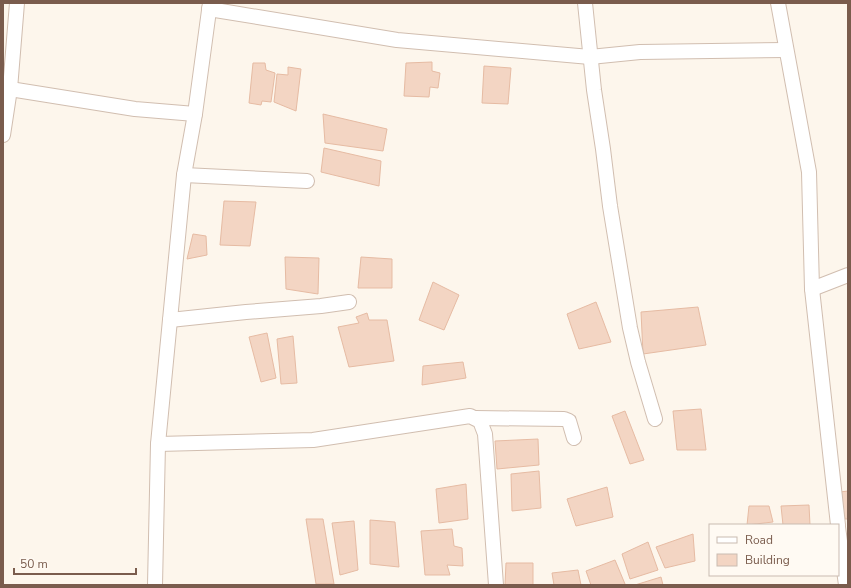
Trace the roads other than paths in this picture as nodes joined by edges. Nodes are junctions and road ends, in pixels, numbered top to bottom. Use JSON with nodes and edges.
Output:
{"nodes":[{"id":1,"x":17,"y":3,"type":"edge"},
{"id":2,"x":585,"y":3,"type":"edge"},
{"id":3,"x":778,"y":3,"type":"edge"},
{"id":4,"x":210,"y":6,"type":"edge"},
{"id":5,"x":786,"y":50,"type":"junction"},
{"id":6,"x":590,"y":57,"type":"junction"},
{"id":7,"x":10,"y":89,"type":"junction"},
{"id":8,"x":195,"y":114,"type":"junction"},
{"id":9,"x":3,"y":135,"type":"edge"},
{"id":10,"x":184,"y":175,"type":"junction"},
{"id":11,"x":307,"y":181,"type":"dead end"},
{"id":12,"x":848,"y":275,"type":"edge"},
{"id":13,"x":812,"y":289,"type":"junction"},
{"id":14,"x":349,"y":302,"type":"dead end"},
{"id":15,"x":170,"y":320,"type":"junction"},
{"id":16,"x":475,"y":418,"type":"junction"},
{"id":17,"x":655,"y":419,"type":"dead end"},
{"id":18,"x":574,"y":438,"type":"dead end"},
{"id":19,"x":158,"y":444,"type":"junction"},
{"id":20,"x":838,"y":524,"type":"edge"},
{"id":21,"x":839,"y":533,"type":"edge"},
{"id":22,"x":155,"y":585,"type":"edge"},
{"id":23,"x":496,"y":585,"type":"edge"},
{"id":24,"x":846,"y":585,"type":"edge"}],
"edges":[{"from":1,"to":7,"type":"street"},
{"from":2,"to":6,"type":"street"},
{"from":3,"to":5,"type":"street"},
{"from":4,"to":6,"type":"street"},
{"from":4,"to":8,"type":"street"},
{"from":5,"to":6,"type":"street"},
{"from":5,"to":13,"type":"street"},
{"from":6,"to":17,"type":"street"},
{"from":7,"to":8,"type":"street"},
{"from":7,"to":9,"type":"street"},
{"from":8,"to":10,"type":"street"},
{"from":10,"to":11,"type":"street"},
{"from":10,"to":15,"type":"street"},
{"from":12,"to":13,"type":"street"},
{"from":13,"to":20,"type":"street"},
{"from":14,"to":15,"type":"street"},
{"from":15,"to":19,"type":"street"},
{"from":16,"to":18,"type":"street"},
{"from":16,"to":19,"type":"street"},
{"from":16,"to":23,"type":"street"},
{"from":19,"to":22,"type":"street"},
{"from":21,"to":24,"type":"street"}]}
